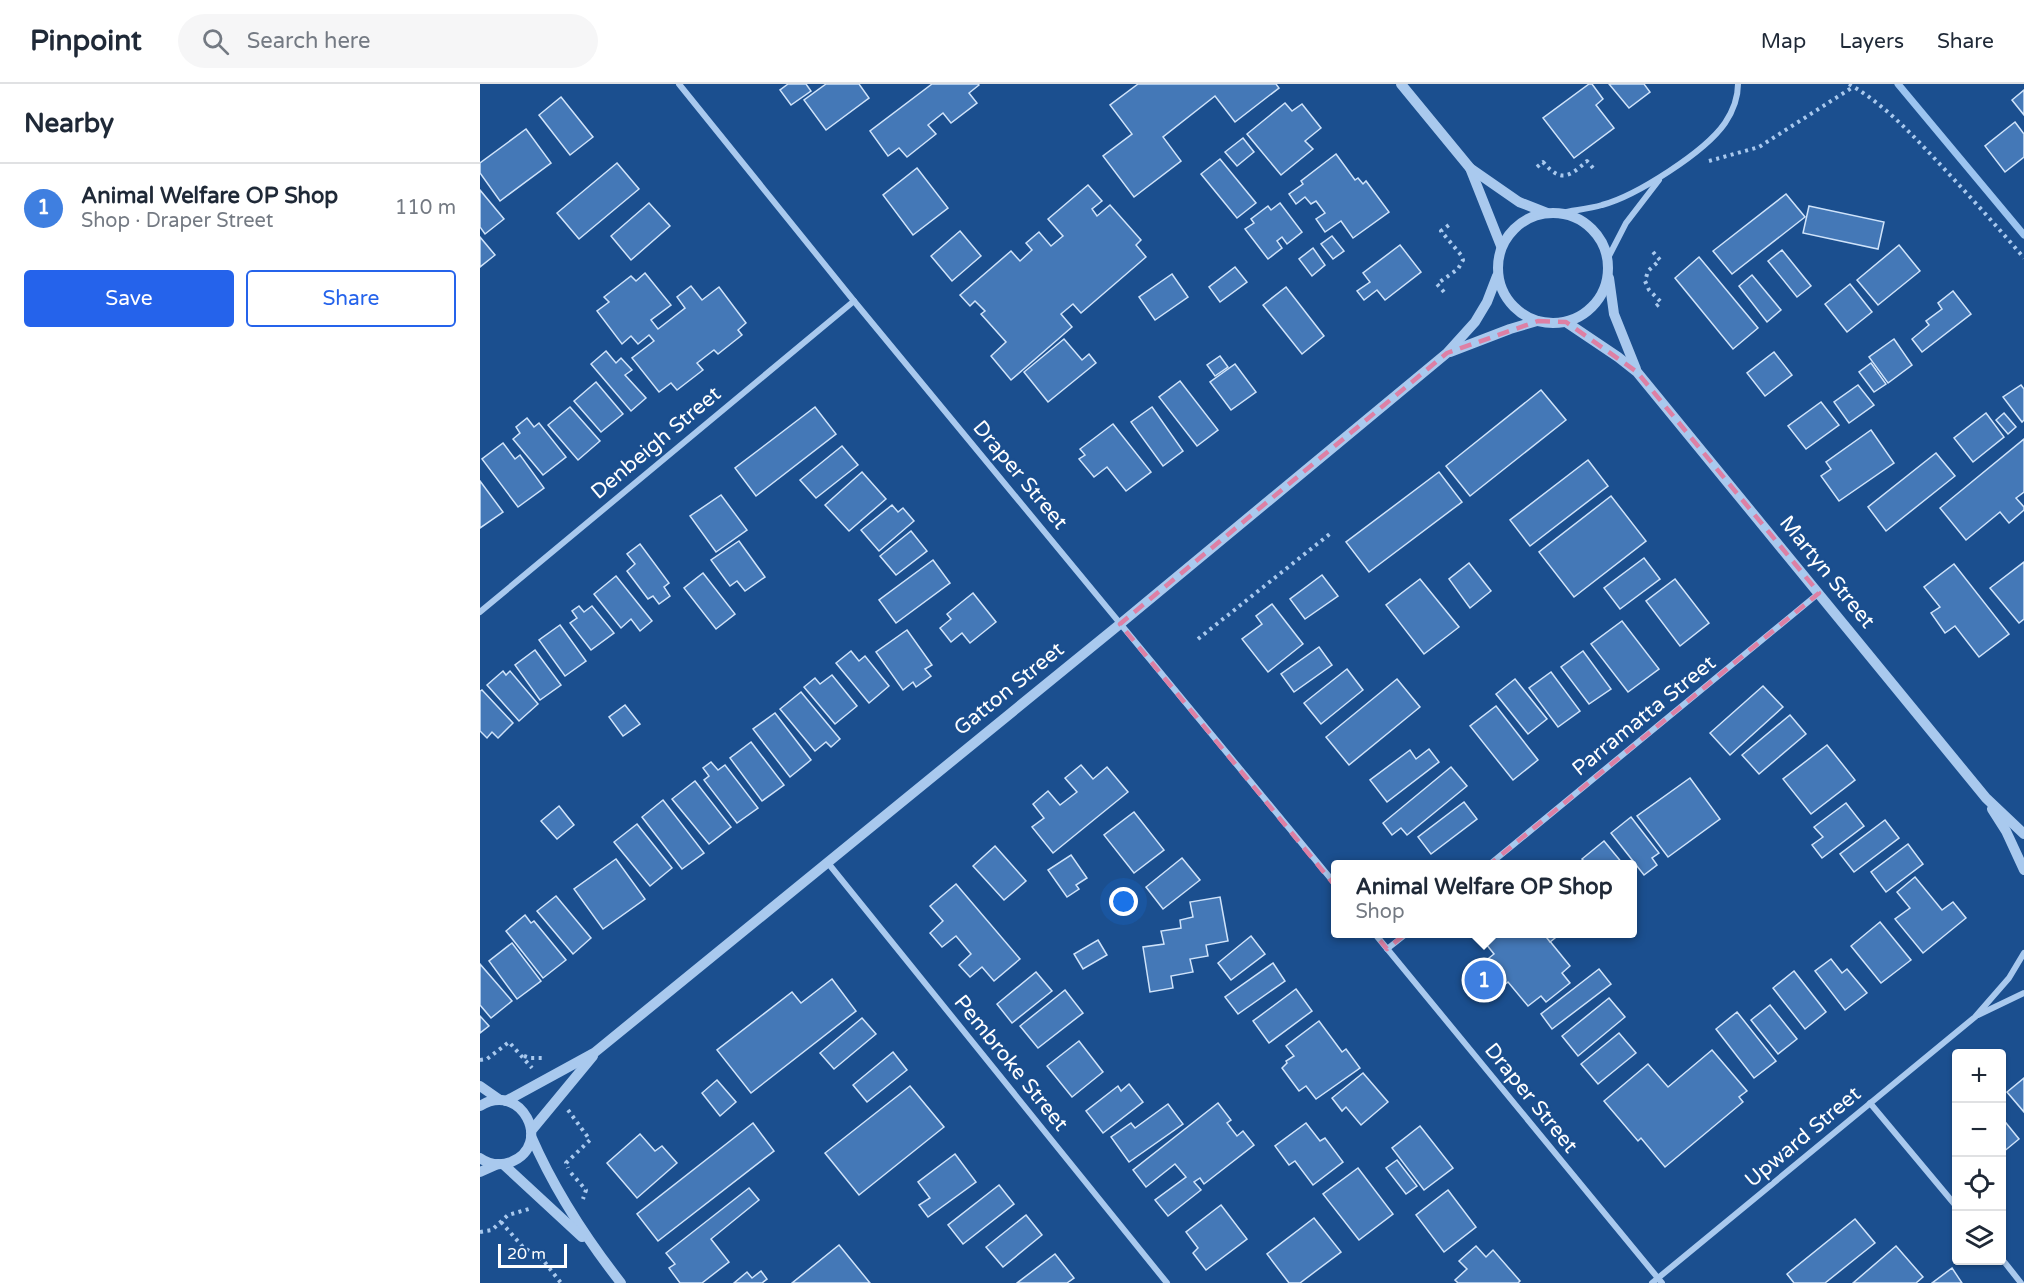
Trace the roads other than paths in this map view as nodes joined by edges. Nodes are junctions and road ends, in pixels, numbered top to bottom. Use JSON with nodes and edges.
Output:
{"nodes":[{"id":1,"x":679,"y":84,"type":"edge"},
{"id":2,"x":1401,"y":84,"type":"edge"},
{"id":3,"x":1738,"y":84,"type":"edge"},
{"id":4,"x":1470,"y":168,"type":"junction"},
{"id":5,"x":1662,"y":177,"type":"junction"},
{"id":6,"x":1546,"y":213,"type":"junction"},
{"id":7,"x":1561,"y":213,"type":"junction"},
{"id":8,"x":1502,"y":246,"type":"junction"},
{"id":9,"x":1608,"y":258,"type":"junction"},
{"id":10,"x":1608,"y":275,"type":"junction"},
{"id":11,"x":1497,"y":276,"type":"junction"},
{"id":12,"x":854,"y":300,"type":"junction"},
{"id":13,"x":1538,"y":321,"type":"junction"},
{"id":14,"x":1566,"y":322,"type":"junction"},
{"id":15,"x":1447,"y":353,"type":"junction"},
{"id":16,"x":1637,"y":372,"type":"junction"},
{"id":17,"x":1819,"y":593,"type":"junction"},
{"id":18,"x":480,"y":612,"type":"edge"},
{"id":19,"x":1120,"y":624,"type":"junction"},
{"id":20,"x":1986,"y":798,"type":"junction"},
{"id":21,"x":2024,"y":834,"type":"edge"},
{"id":22,"x":1495,"y":860,"type":"edge"},
{"id":23,"x":828,"y":863,"type":"junction"},
{"id":24,"x":2024,"y":870,"type":"edge"},
{"id":25,"x":1331,"y":880,"type":"edge"},
{"id":26,"x":1379,"y":938,"type":"edge"},
{"id":27,"x":1400,"y":938,"type":"edge"},
{"id":28,"x":1388,"y":949,"type":"junction"},
{"id":29,"x":2024,"y":953,"type":"edge"},
{"id":30,"x":2024,"y":993,"type":"edge"},
{"id":31,"x":1975,"y":1017,"type":"junction"},
{"id":32,"x":594,"y":1053,"type":"junction"},
{"id":33,"x":480,"y":1086,"type":"edge"},
{"id":34,"x":503,"y":1100,"type":"junction"},
{"id":35,"x":1870,"y":1103,"type":"junction"},
{"id":36,"x":480,"y":1106,"type":"edge"},
{"id":37,"x":531,"y":1133,"type":"junction"},
{"id":38,"x":480,"y":1158,"type":"edge"},
{"id":39,"x":501,"y":1164,"type":"junction"},
{"id":40,"x":480,"y":1172,"type":"edge"},
{"id":41,"x":1952,"y":1201,"type":"edge"},
{"id":42,"x":593,"y":1248,"type":"junction"},
{"id":43,"x":2006,"y":1265,"type":"edge"},
{"id":44,"x":1657,"y":1281,"type":"edge"},
{"id":45,"x":621,"y":1283,"type":"edge"},
{"id":46,"x":1167,"y":1283,"type":"edge"},
{"id":47,"x":2021,"y":1283,"type":"edge"}],
"edges":[{"from":1,"to":12,"type":"street","name":"Draper Street"},
{"from":2,"to":4,"type":"street"},
{"from":3,"to":5,"type":"street"},
{"from":4,"to":6,"type":"street"},
{"from":4,"to":8,"type":"street"},
{"from":5,"to":7,"type":"street"},
{"from":5,"to":9,"type":"street"},
{"from":6,"to":7,"type":"street"},
{"from":6,"to":8,"type":"street"},
{"from":7,"to":9,"type":"street"},
{"from":8,"to":11,"type":"street"},
{"from":9,"to":10,"type":"street"},
{"from":10,"to":14,"type":"street"},
{"from":10,"to":16,"type":"street","name":"Martyn Street"},
{"from":11,"to":13,"type":"street"},
{"from":11,"to":15,"type":"street","name":"Gatton Street"},
{"from":12,"to":18,"type":"street","name":"Denbeigh Street"},
{"from":12,"to":19,"type":"street","name":"Draper Street"},
{"from":13,"to":14,"type":"street"},
{"from":13,"to":15,"type":"street","name":"Gatton Street"},
{"from":14,"to":16,"type":"street","name":"Martyn Street"},
{"from":15,"to":19,"type":"street","name":"Gatton Street"},
{"from":16,"to":17,"type":"street","name":"Martyn Street"},
{"from":17,"to":20,"type":"street","name":"Martyn Street"},
{"from":17,"to":22,"type":"street","name":"Parramatta Street"},
{"from":19,"to":23,"type":"street","name":"Gatton Street"},
{"from":19,"to":25,"type":"street","name":"Draper Street"},
{"from":20,"to":21,"type":"street","name":"Martyn Street"},
{"from":20,"to":24,"type":"street","name":"Martyn Street"},
{"from":23,"to":32,"type":"street","name":"Gatton Street"},
{"from":23,"to":46,"type":"street","name":"Pembroke Street"},
{"from":26,"to":28,"type":"street","name":"Draper Street"},
{"from":27,"to":28,"type":"street"},
{"from":28,"to":44,"type":"street","name":"Draper Street"},
{"from":29,"to":31,"type":"street","name":"Upward Street"},
{"from":30,"to":31,"type":"street","name":"Upward Street"},
{"from":31,"to":35,"type":"street","name":"Upward Street"},
{"from":32,"to":34,"type":"street","name":"Gatton Street"},
{"from":32,"to":37,"type":"street","name":"Gatton Street"},
{"from":33,"to":34,"type":"street"},
{"from":34,"to":36,"type":"street","name":"Gatton Street"},
{"from":34,"to":37,"type":"street"},
{"from":35,"to":41,"type":"street"},
{"from":35,"to":44,"type":"street","name":"Upward Street"},
{"from":37,"to":39,"type":"street","name":"Gatton Street"},
{"from":37,"to":42,"type":"street"},
{"from":38,"to":39,"type":"street"},
{"from":39,"to":40,"type":"street"},
{"from":39,"to":42,"type":"street"},
{"from":42,"to":45,"type":"street"},
{"from":43,"to":47,"type":"street"}]}
